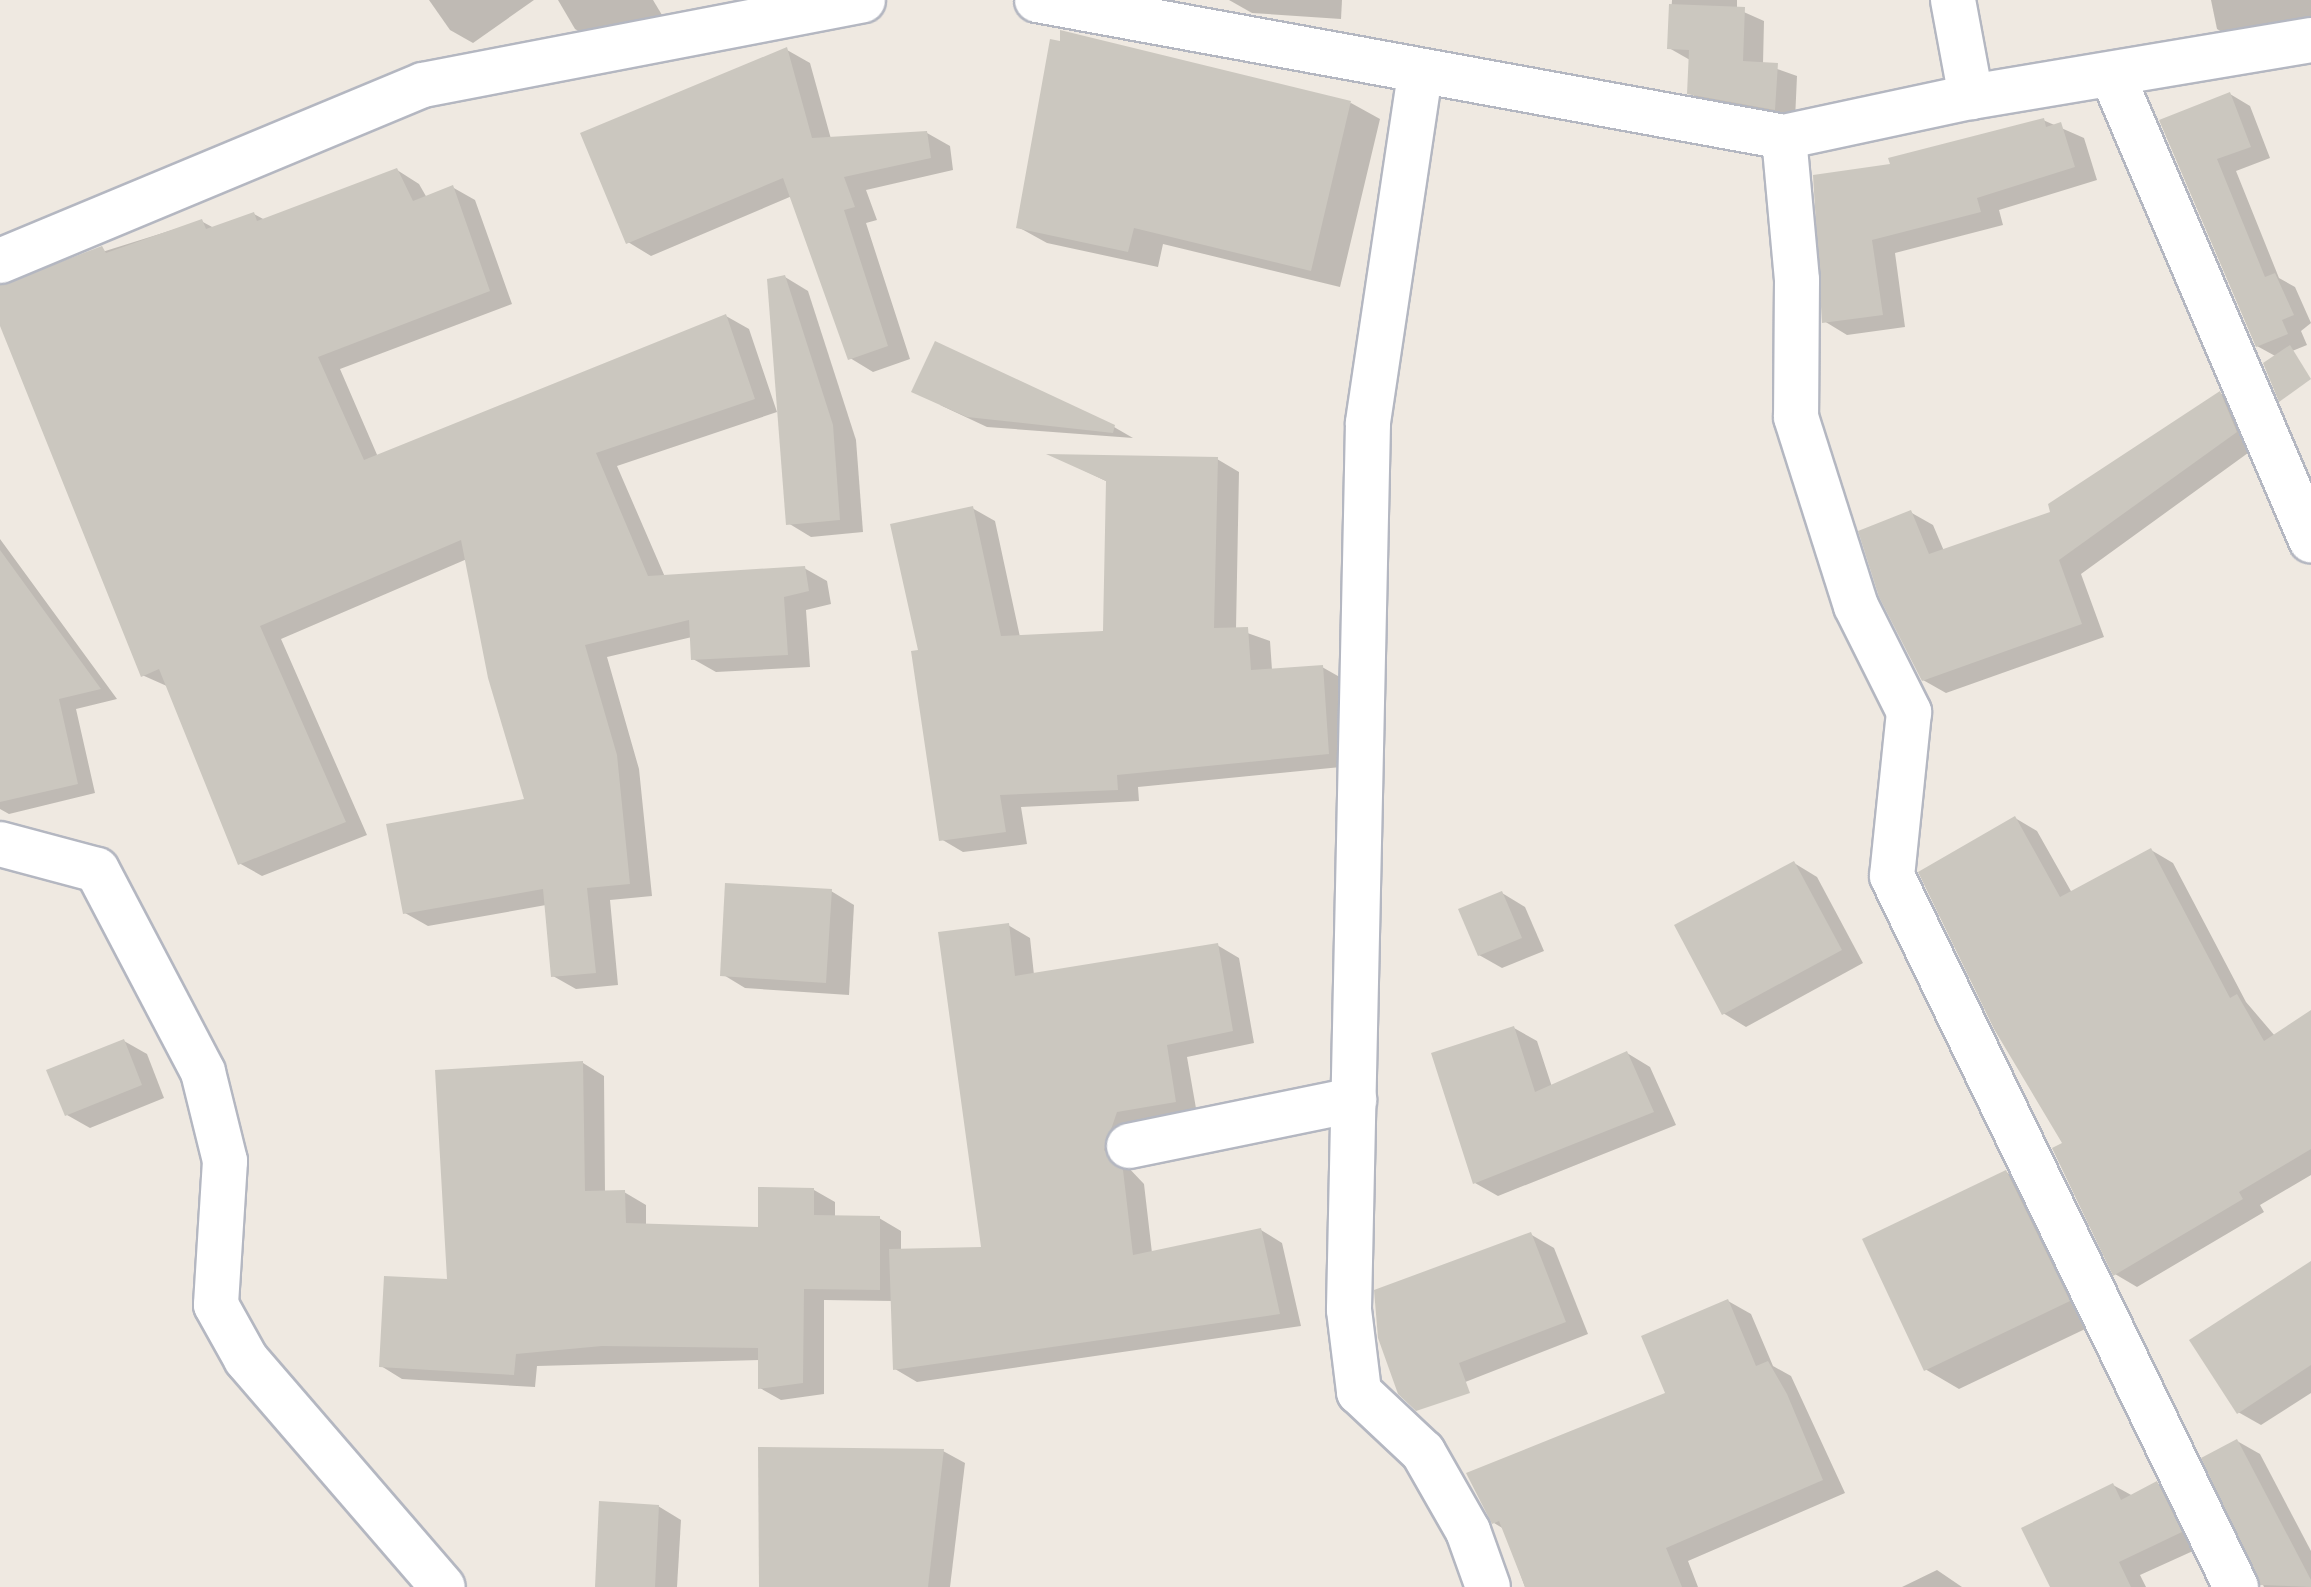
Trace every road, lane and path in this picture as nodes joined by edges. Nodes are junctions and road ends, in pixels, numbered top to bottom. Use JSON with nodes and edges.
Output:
{"nodes":[{"id":1,"x":863,"y":0,"type":"edge"},
{"id":2,"x":1037,"y":0,"type":"edge"},
{"id":3,"x":1953,"y":0,"type":"edge"},
{"id":4,"x":2311,"y":40,"type":"edge"},
{"id":5,"x":1420,"y":74,"type":"junction"},
{"id":6,"x":2113,"y":77,"type":"junction"},
{"id":7,"x":1971,"y":97,"type":"junction"},
{"id":8,"x":1784,"y":137,"type":"junction"},
{"id":9,"x":0,"y":261,"type":"edge"},
{"id":10,"x":2311,"y":540,"type":"edge"},
{"id":11,"x":0,"y":844,"type":"edge"},
{"id":12,"x":1354,"y":1100,"type":"junction"},
{"id":13,"x":1129,"y":1146,"type":"dead end"},
{"id":14,"x":443,"y":1587,"type":"edge"},
{"id":15,"x":1488,"y":1587,"type":"edge"},
{"id":16,"x":2236,"y":1587,"type":"edge"}],
"edges":[{"from":1,"to":9,"type":"street"},
{"from":2,"to":5,"type":"street"},
{"from":3,"to":7,"type":"street"},
{"from":4,"to":6,"type":"street"},
{"from":5,"to":8,"type":"street"},
{"from":5,"to":12,"type":"street"},
{"from":6,"to":7,"type":"street"},
{"from":6,"to":10,"type":"street"},
{"from":7,"to":8,"type":"street"},
{"from":8,"to":16,"type":"street"},
{"from":11,"to":14,"type":"street"},
{"from":12,"to":13,"type":"street"},
{"from":12,"to":15,"type":"street"}]}
